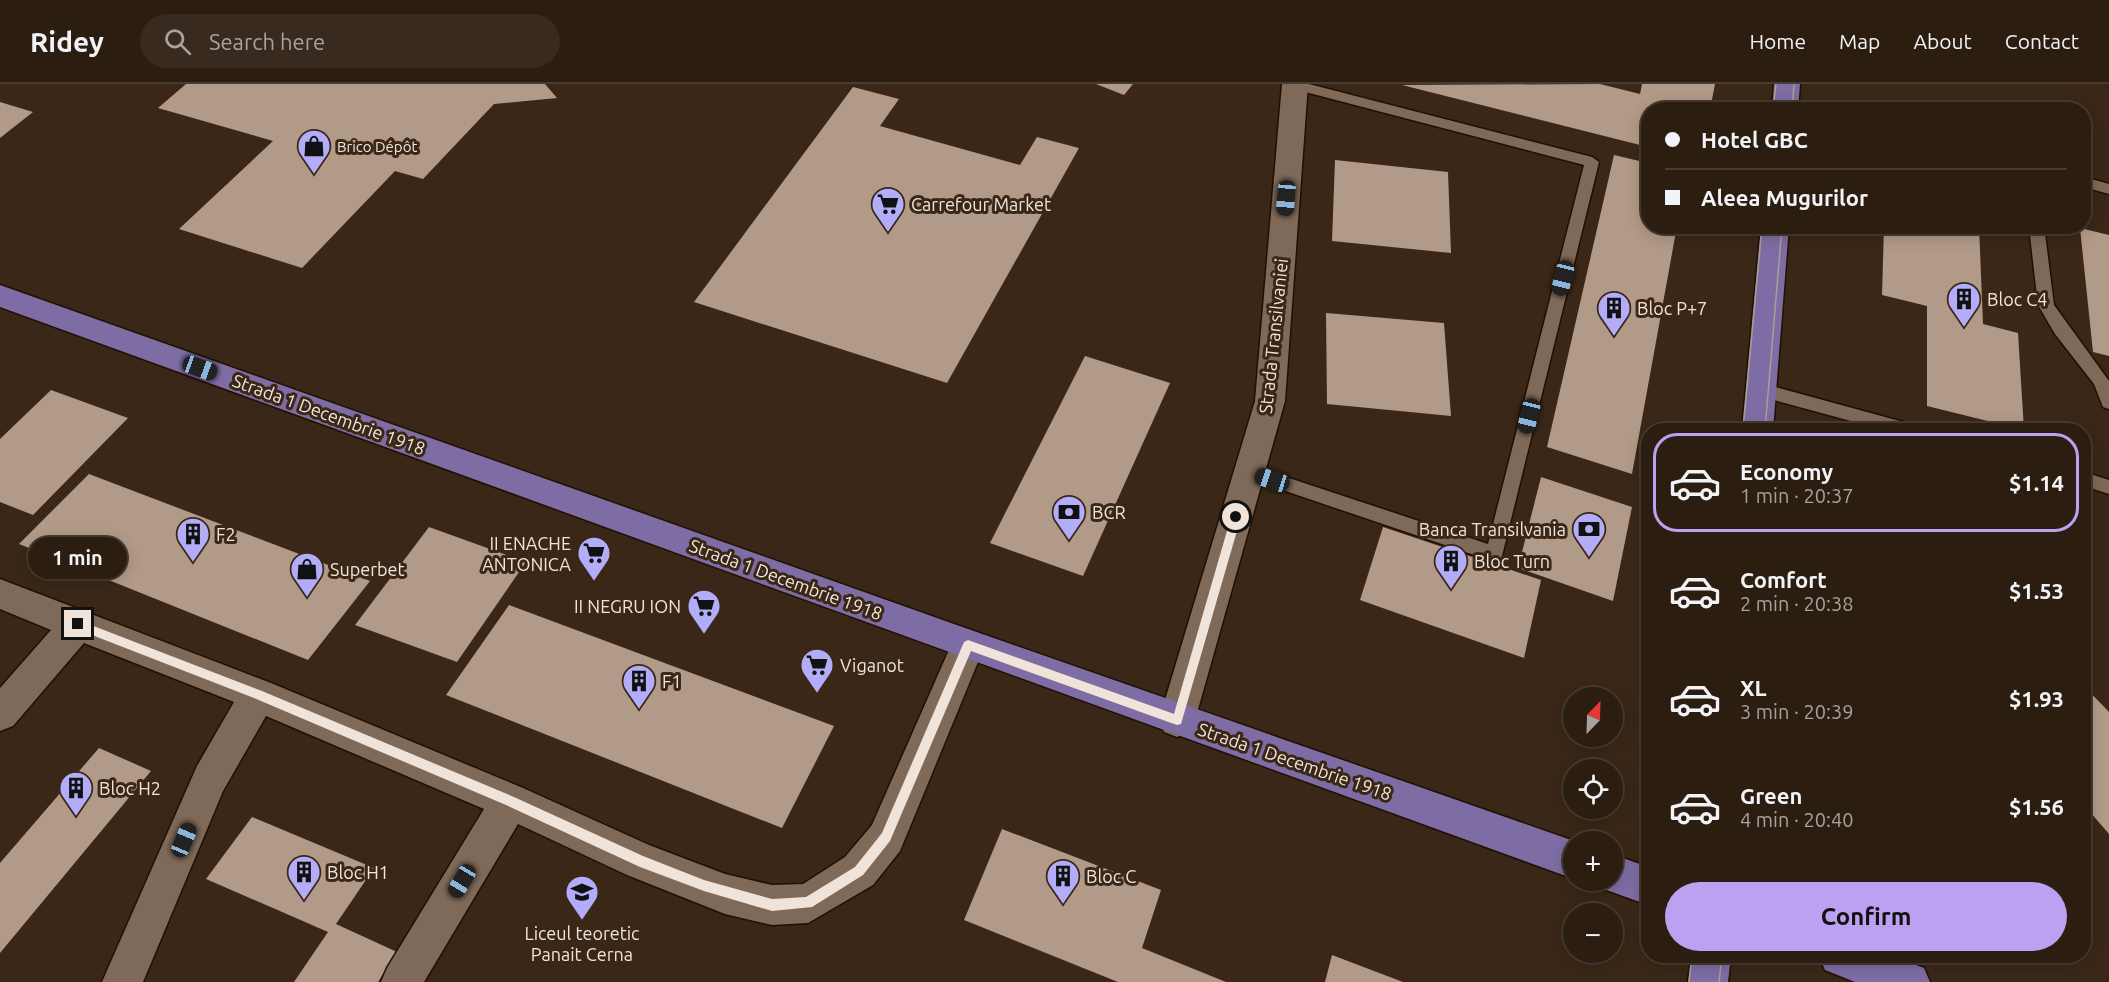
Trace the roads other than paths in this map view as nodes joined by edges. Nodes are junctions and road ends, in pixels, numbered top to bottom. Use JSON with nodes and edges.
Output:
{"nodes":[{"id":1,"x":1295,"y":84,"type":"edge"},
{"id":2,"x":1787,"y":84,"type":"edge"},
{"id":3,"x":1786,"y":102,"type":"edge"},
{"id":4,"x":2091,"y":184,"type":"edge"},
{"id":5,"x":2109,"y":189,"type":"edge"},
{"id":6,"x":1774,"y":234,"type":"edge"},
{"id":7,"x":2037,"y":234,"type":"edge"},
{"id":8,"x":0,"y":296,"type":"edge"},
{"id":9,"x":1761,"y":390,"type":"junction"},
{"id":10,"x":2109,"y":402,"type":"edge"},
{"id":11,"x":1758,"y":423,"type":"edge"},
{"id":12,"x":1881,"y":423,"type":"edge"},
{"id":13,"x":1250,"y":472,"type":"junction"},
{"id":14,"x":2091,"y":481,"type":"edge"},
{"id":15,"x":2109,"y":486,"type":"edge"},
{"id":16,"x":0,"y":594,"type":"edge"},
{"id":17,"x":78,"y":624,"type":"junction"},
{"id":18,"x":968,"y":645,"type":"junction"},
{"id":19,"x":258,"y":695,"type":"junction"},
{"id":20,"x":0,"y":714,"type":"edge"},
{"id":21,"x":1177,"y":720,"type":"junction"},
{"id":22,"x":510,"y":801,"type":"junction"},
{"id":23,"x":1563,"y":856,"type":"edge"},
{"id":24,"x":1623,"y":877,"type":"edge"},
{"id":25,"x":1641,"y":883,"type":"edge"},
{"id":26,"x":1710,"y":963,"type":"edge"},
{"id":27,"x":1858,"y":963,"type":"edge"},
{"id":28,"x":122,"y":982,"type":"edge"},
{"id":29,"x":401,"y":982,"type":"edge"},
{"id":30,"x":1708,"y":982,"type":"edge"},
{"id":31,"x":1910,"y":982,"type":"edge"}],
"edges":[{"from":1,"to":13,"type":"street","name":"Strada Transilvaniei"},
{"from":1,"to":13,"type":"lane"},
{"from":2,"to":3,"type":"main road"},
{"from":4,"to":5,"type":"lane"},
{"from":6,"to":9,"type":"main road"},
{"from":7,"to":10,"type":"lane"},
{"from":8,"to":18,"type":"main road","name":"Strada 1 Decembrie 1918"},
{"from":9,"to":11,"type":"main road"},
{"from":9,"to":12,"type":"lane"},
{"from":13,"to":21,"type":"street","name":"Strada Transilvaniei"},
{"from":14,"to":15,"type":"lane"},
{"from":16,"to":17,"type":"street"},
{"from":17,"to":19,"type":"street"},
{"from":17,"to":20,"type":"street"},
{"from":18,"to":21,"type":"main road","name":"Strada 1 Decembrie 1918"},
{"from":18,"to":22,"type":"street"},
{"from":19,"to":22,"type":"street"},
{"from":19,"to":28,"type":"street"},
{"from":21,"to":23,"type":"main road","name":"Strada 1 Decembrie 1918"},
{"from":22,"to":29,"type":"street"},
{"from":24,"to":25,"type":"main road"},
{"from":26,"to":30,"type":"main road"},
{"from":27,"to":31,"type":"main road"}]}
